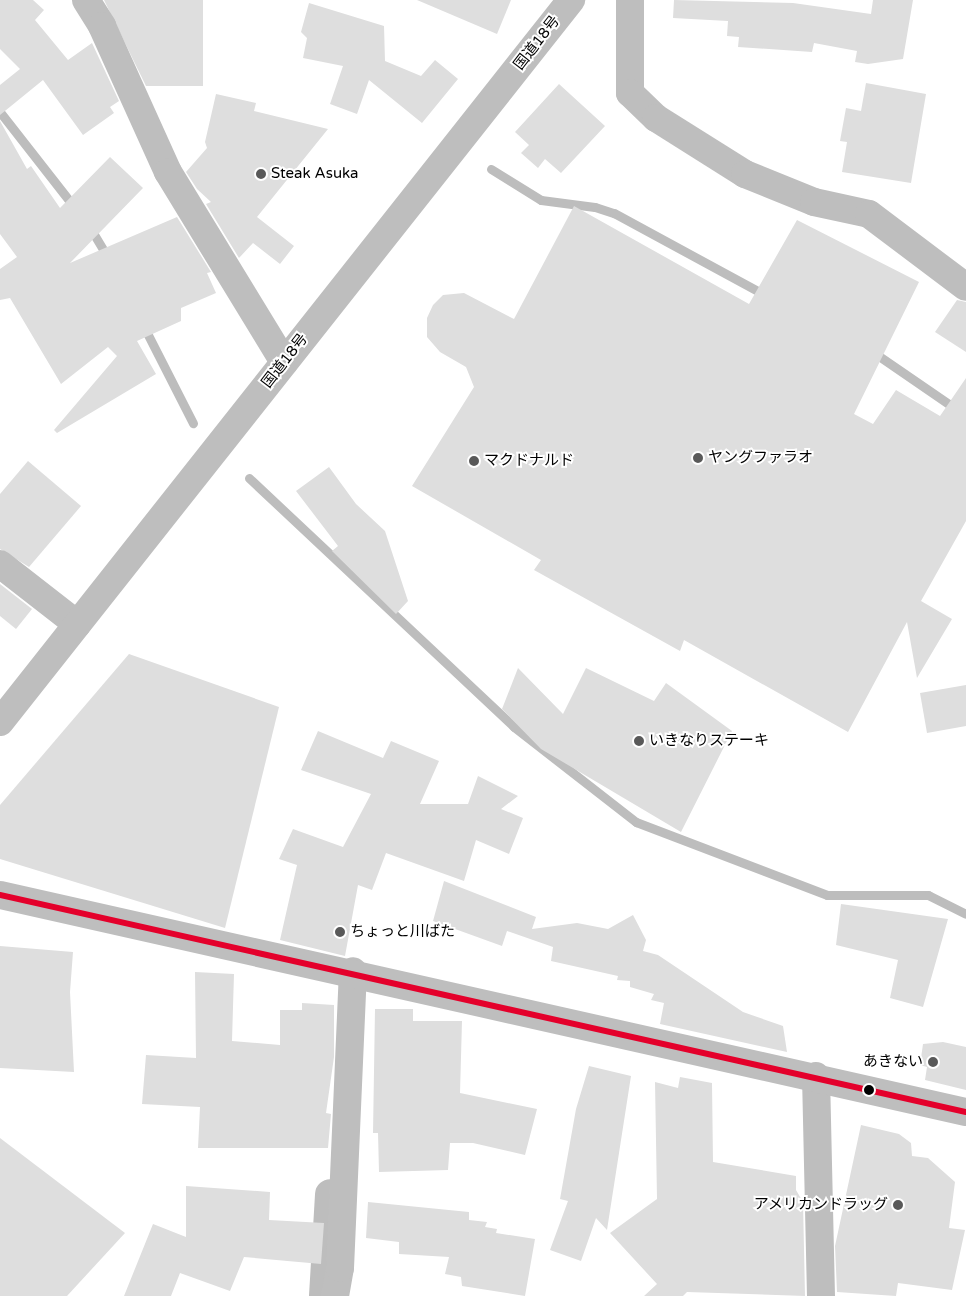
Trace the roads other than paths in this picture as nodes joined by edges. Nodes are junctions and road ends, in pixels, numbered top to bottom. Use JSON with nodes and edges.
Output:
{"nodes":[{"id":1,"x":86,"y":0,"type":"edge"},
{"id":2,"x":571,"y":0,"type":"edge"},
{"id":3,"x":630,"y":0,"type":"edge"},
{"id":4,"x":966,"y":287,"type":"edge"},
{"id":5,"x":284,"y":362,"type":"junction"},
{"id":6,"x":0,"y":564,"type":"edge"},
{"id":7,"x":77,"y":624,"type":"junction"},
{"id":8,"x":0,"y":722,"type":"edge"},
{"id":9,"x":0,"y":895,"type":"edge"},
{"id":10,"x":353,"y":971,"type":"junction"},
{"id":11,"x":816,"y":1076,"type":"junction"},
{"id":12,"x":966,"y":1112,"type":"edge"},
{"id":13,"x":335,"y":1296,"type":"edge"},
{"id":14,"x":820,"y":1296,"type":"edge"}],
"edges":[{"from":1,"to":5,"type":"main road"},
{"from":2,"to":5,"type":"main road","name":"国道18号"},
{"from":3,"to":4,"type":"main road"},
{"from":5,"to":7,"type":"main road","name":"国道18号"},
{"from":6,"to":7,"type":"main road"},
{"from":7,"to":8,"type":"main road","name":"国道18号"},
{"from":9,"to":10,"type":"main road"},
{"from":10,"to":11,"type":"main road"},
{"from":10,"to":13,"type":"main road"},
{"from":11,"to":12,"type":"main road"},
{"from":11,"to":14,"type":"main road"}]}
